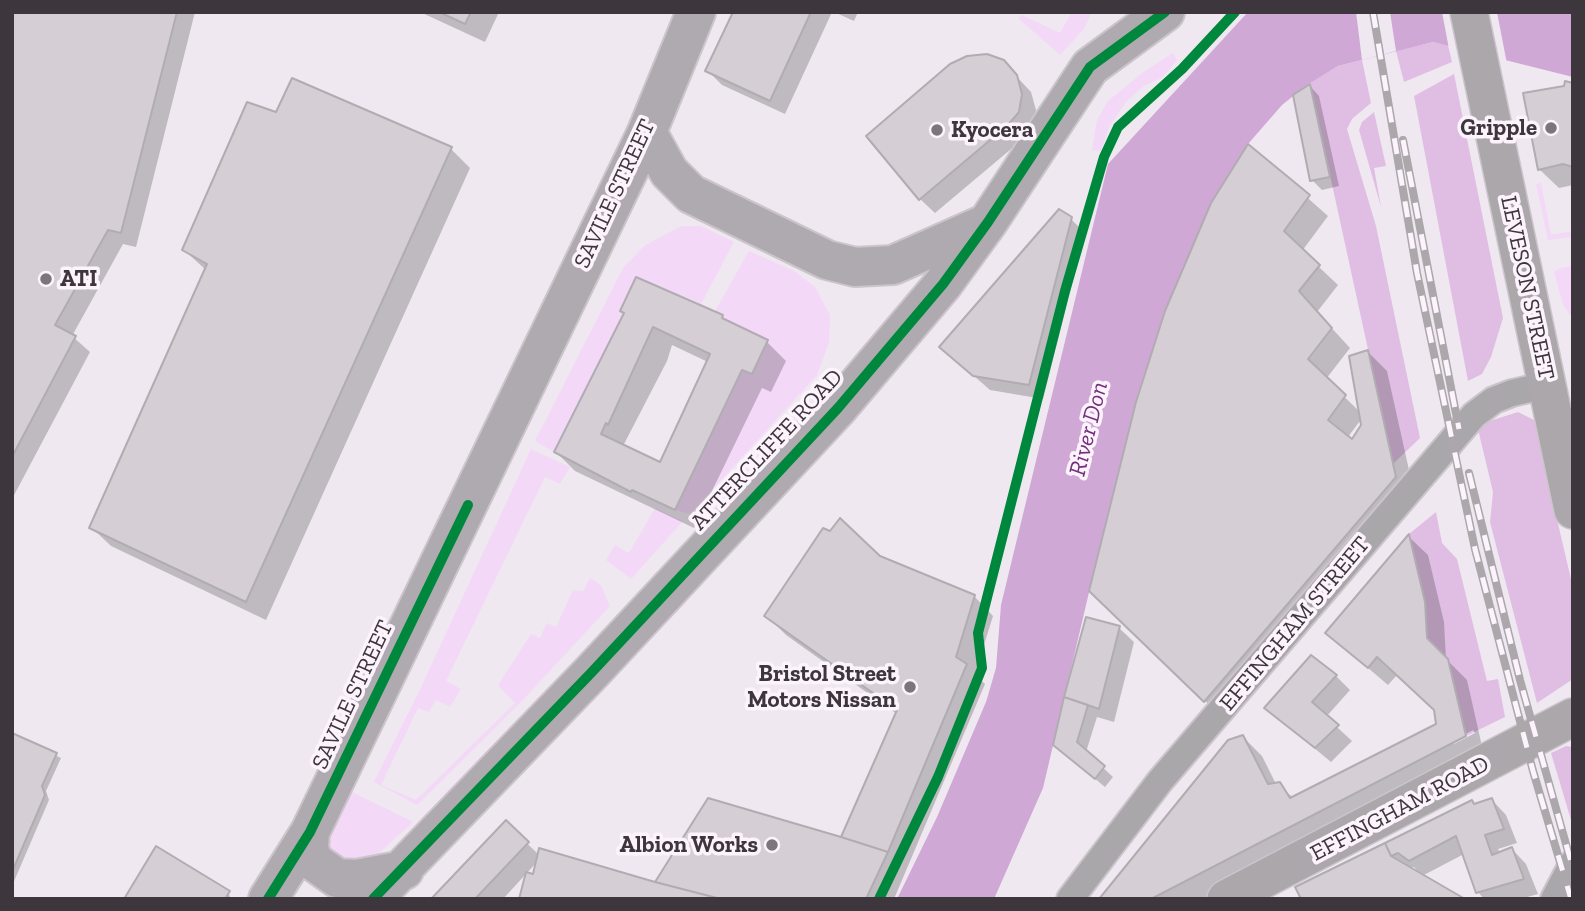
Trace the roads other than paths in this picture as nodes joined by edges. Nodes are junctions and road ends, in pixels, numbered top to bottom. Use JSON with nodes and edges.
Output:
{"nodes":[{"id":1,"x":696,"y":12,"type":"edge"},
{"id":2,"x":1120,"y":12,"type":"edge"},
{"id":3,"x":1165,"y":12,"type":"edge"},
{"id":4,"x":1469,"y":12,"type":"edge"},
{"id":5,"x":1090,"y":67,"type":"junction"},
{"id":6,"x":647,"y":132,"type":"junction"},
{"id":7,"x":988,"y":222,"type":"junction"},
{"id":8,"x":1560,"y":383,"type":"edge"},
{"id":9,"x":1573,"y":510,"type":"edge"},
{"id":10,"x":1573,"y":717,"type":"edge"},
{"id":11,"x":310,"y":832,"type":"junction"},
{"id":12,"x":1573,"y":863,"type":"edge"},
{"id":13,"x":404,"y":870,"type":"junction"},
{"id":14,"x":268,"y":899,"type":"edge"},
{"id":15,"x":373,"y":899,"type":"edge"},
{"id":16,"x":1070,"y":899,"type":"edge"},
{"id":17,"x":1226,"y":899,"type":"edge"},
{"id":18,"x":1554,"y":899,"type":"edge"}],
"edges":[{"from":1,"to":6,"type":"main road","name":"SAVILE STREET"},
{"from":2,"to":5,"type":"main road"},
{"from":3,"to":5,"type":"main road","name":"ATTERCLIFFE ROAD"},
{"from":4,"to":8,"type":"main road","name":"LEVESON STREET"},
{"from":5,"to":7,"type":"main road","name":"ATTERCLIFFE ROAD"},
{"from":6,"to":7,"type":"main road"},
{"from":6,"to":11,"type":"main road","name":"SAVILE STREET"},
{"from":7,"to":13,"type":"main road","name":"ATTERCLIFFE ROAD"},
{"from":8,"to":9,"type":"main road","name":"LEVESON STREET"},
{"from":8,"to":16,"type":"street","name":"EFFINGHAM STREET"},
{"from":10,"to":17,"type":"main road","name":"EFFINGHAM ROAD"},
{"from":11,"to":13,"type":"main road"},
{"from":11,"to":14,"type":"main road","name":"SAVILE STREET"},
{"from":12,"to":18,"type":"street"},
{"from":13,"to":15,"type":"main road","name":"ATTERCLIFFE ROAD"}]}
